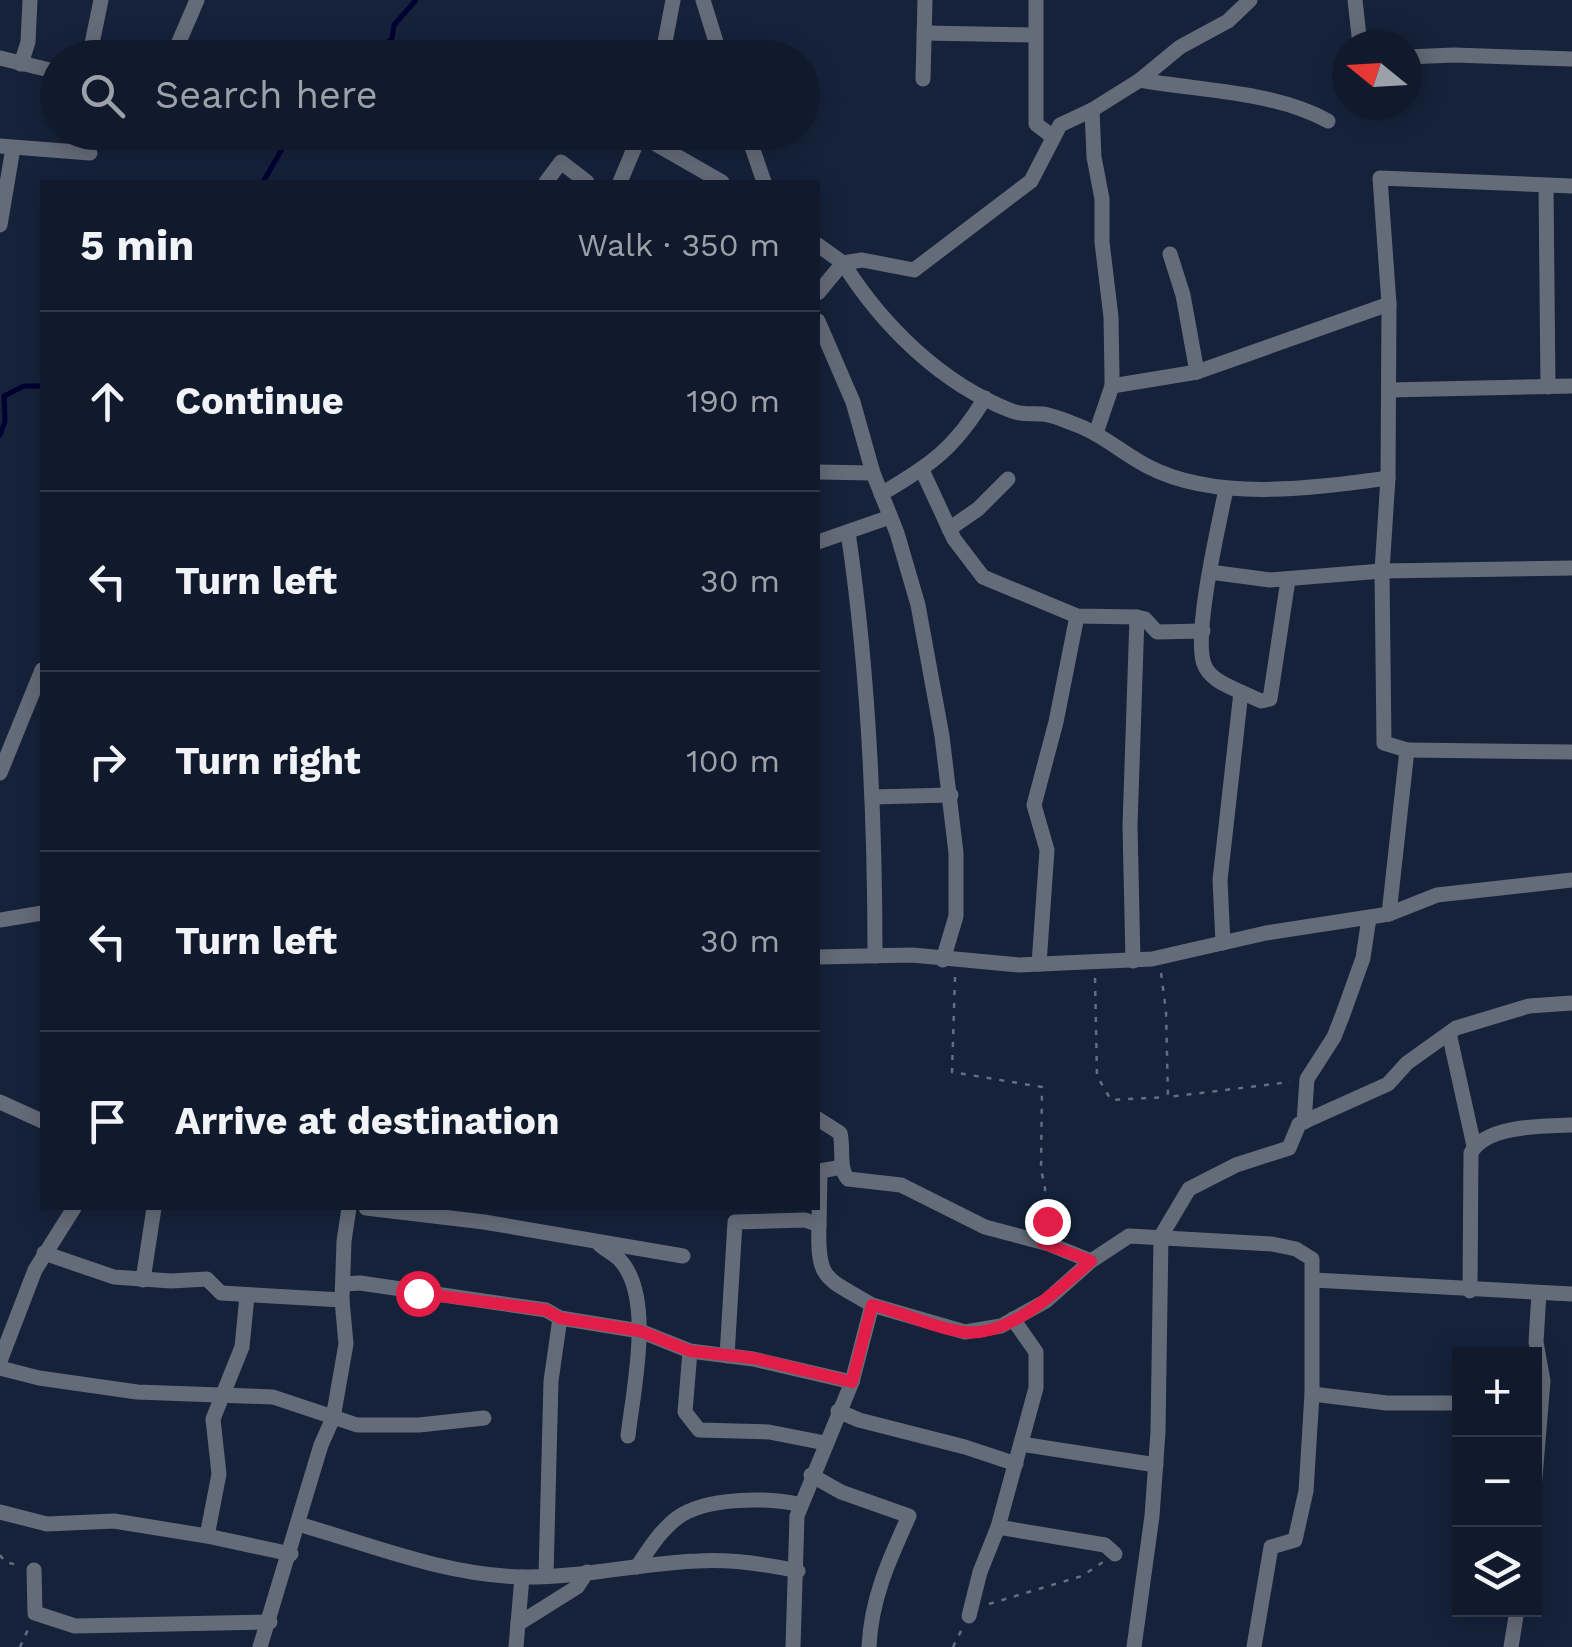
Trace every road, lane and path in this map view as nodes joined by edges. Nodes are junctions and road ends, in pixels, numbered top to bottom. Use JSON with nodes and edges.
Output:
{"nodes":[{"id":1,"x":30,"y":0,"type":"edge"},
{"id":2,"x":101,"y":0,"type":"edge"},
{"id":3,"x":197,"y":0,"type":"edge"},
{"id":4,"x":673,"y":0,"type":"edge"},
{"id":5,"x":703,"y":0,"type":"edge"},
{"id":6,"x":925,"y":0,"type":"edge"},
{"id":7,"x":1036,"y":0,"type":"edge"},
{"id":8,"x":1250,"y":0,"type":"edge"},
{"id":9,"x":1355,"y":0,"type":"edge"},
{"id":10,"x":1358,"y":30,"type":"edge"},
{"id":11,"x":924,"y":33,"type":"junction"},
{"id":12,"x":1035,"y":35,"type":"junction"},
{"id":13,"x":93,"y":40,"type":"edge"},
{"id":14,"x":180,"y":40,"type":"edge"},
{"id":15,"x":665,"y":40,"type":"edge"},
{"id":16,"x":716,"y":40,"type":"edge"},
{"id":17,"x":1422,"y":56,"type":"edge"},
{"id":18,"x":0,"y":58,"type":"edge"},
{"id":19,"x":1572,"y":60,"type":"edge"},
{"id":20,"x":21,"y":64,"type":"junction"},
{"id":21,"x":40,"y":68,"type":"edge"},
{"id":22,"x":923,"y":78,"type":"dead end"},
{"id":23,"x":1140,"y":80,"type":"junction"},
{"id":24,"x":1092,"y":110,"type":"junction"},
{"id":25,"x":1328,"y":121,"type":"dead end"},
{"id":26,"x":1053,"y":137,"type":"junction"},
{"id":27,"x":6,"y":147,"type":"edge"},
{"id":28,"x":40,"y":150,"type":"edge"},
{"id":29,"x":42,"y":150,"type":"edge"},
{"id":30,"x":634,"y":150,"type":"edge"},
{"id":31,"x":668,"y":150,"type":"edge"},
{"id":32,"x":752,"y":150,"type":"edge"},
{"id":33,"x":90,"y":154,"type":"dead end"},
{"id":34,"x":548,"y":180,"type":"edge"},
{"id":35,"x":584,"y":180,"type":"edge"},
{"id":36,"x":621,"y":180,"type":"edge"},
{"id":37,"x":719,"y":180,"type":"edge"},
{"id":38,"x":763,"y":180,"type":"edge"},
{"id":39,"x":1546,"y":186,"type":"junction"},
{"id":40,"x":1572,"y":186,"type":"edge"},
{"id":41,"x":0,"y":225,"type":"edge"},
{"id":42,"x":820,"y":246,"type":"edge"},
{"id":43,"x":1170,"y":254,"type":"dead end"},
{"id":44,"x":842,"y":263,"type":"junction"},
{"id":45,"x":820,"y":290,"type":"edge"},
{"id":46,"x":1390,"y":304,"type":"junction"},
{"id":47,"x":820,"y":326,"type":"edge"},
{"id":48,"x":1196,"y":372,"type":"junction"},
{"id":49,"x":1112,"y":386,"type":"junction"},
{"id":50,"x":1572,"y":386,"type":"edge"},
{"id":51,"x":1548,"y":387,"type":"junction"},
{"id":52,"x":1389,"y":390,"type":"junction"},
{"id":53,"x":984,"y":398,"type":"junction"},
{"id":54,"x":1096,"y":433,"type":"junction"},
{"id":55,"x":922,"y":470,"type":"junction"},
{"id":56,"x":820,"y":472,"type":"edge"},
{"id":57,"x":873,"y":473,"type":"junction"},
{"id":58,"x":1388,"y":478,"type":"junction"},
{"id":59,"x":1008,"y":479,"type":"dead end"},
{"id":60,"x":1226,"y":489,"type":"junction"},
{"id":61,"x":881,"y":494,"type":"junction"},
{"id":62,"x":890,"y":516,"type":"junction"},
{"id":63,"x":949,"y":530,"type":"junction"},
{"id":64,"x":848,"y":532,"type":"junction"},
{"id":65,"x":820,"y":541,"type":"edge"},
{"id":66,"x":1572,"y":568,"type":"edge"},
{"id":67,"x":1382,"y":571,"type":"junction"},
{"id":68,"x":1210,"y":572,"type":"junction"},
{"id":69,"x":1288,"y":580,"type":"junction"},
{"id":70,"x":1077,"y":616,"type":"junction"},
{"id":71,"x":1137,"y":617,"type":"junction"},
{"id":72,"x":1203,"y":631,"type":"junction"},
{"id":73,"x":40,"y":681,"type":"edge"},
{"id":74,"x":1241,"y":692,"type":"junction"},
{"id":75,"x":1406,"y":750,"type":"junction"},
{"id":76,"x":1572,"y":752,"type":"edge"},
{"id":77,"x":0,"y":773,"type":"edge"},
{"id":78,"x":951,"y":795,"type":"junction"},
{"id":79,"x":872,"y":797,"type":"junction"},
{"id":80,"x":1572,"y":884,"type":"edge"},
{"id":81,"x":40,"y":912,"type":"edge"},
{"id":82,"x":1389,"y":914,"type":"junction"},
{"id":83,"x":1369,"y":918,"type":"junction"},
{"id":84,"x":0,"y":920,"type":"edge"},
{"id":85,"x":1223,"y":943,"type":"junction"},
{"id":86,"x":875,"y":956,"type":"junction"},
{"id":87,"x":820,"y":957,"type":"edge"},
{"id":88,"x":1158,"y":958,"type":"junction"},
{"id":89,"x":949,"y":960,"type":"junction"},
{"id":90,"x":1132,"y":961,"type":"junction"},
{"id":91,"x":1094,"y":962,"type":"junction"},
{"id":92,"x":1039,"y":964,"type":"junction"},
{"id":93,"x":1572,"y":1002,"type":"edge"},
{"id":94,"x":1449,"y":1033,"type":"junction"},
{"id":95,"x":1306,"y":1080,"type":"junction"},
{"id":96,"x":1168,"y":1097,"type":"junction"},
{"id":97,"x":0,"y":1102,"type":"edge"},
{"id":98,"x":820,"y":1120,"type":"edge"},
{"id":99,"x":40,"y":1121,"type":"edge"},
{"id":100,"x":1304,"y":1122,"type":"junction"},
{"id":101,"x":1572,"y":1125,"type":"edge"},
{"id":102,"x":1474,"y":1146,"type":"junction"},
{"id":103,"x":842,"y":1167,"type":"junction"},
{"id":104,"x":820,"y":1171,"type":"edge"},
{"id":105,"x":73,"y":1210,"type":"edge"},
{"id":106,"x":154,"y":1210,"type":"edge"},
{"id":107,"x":349,"y":1210,"type":"edge"},
{"id":108,"x":383,"y":1210,"type":"edge"},
{"id":109,"x":819,"y":1210,"type":"edge"},
{"id":110,"x":818,"y":1224,"type":"junction"},
{"id":111,"x":1161,"y":1236,"type":"junction"},
{"id":112,"x":1043,"y":1243,"type":"junction"},
{"id":113,"x":598,"y":1244,"type":"junction"},
{"id":114,"x":44,"y":1253,"type":"junction"},
{"id":115,"x":682,"y":1256,"type":"dead end"},
{"id":116,"x":1091,"y":1261,"type":"junction"},
{"id":117,"x":143,"y":1280,"type":"junction"},
{"id":118,"x":1314,"y":1280,"type":"junction"},
{"id":119,"x":1470,"y":1290,"type":"junction"},
{"id":120,"x":343,"y":1292,"type":"junction"},
{"id":121,"x":1538,"y":1292,"type":"junction"},
{"id":122,"x":1572,"y":1294,"type":"edge"},
{"id":123,"x":247,"y":1296,"type":"junction"},
{"id":124,"x":872,"y":1305,"type":"junction"},
{"id":125,"x":560,"y":1318,"type":"junction"},
{"id":126,"x":1013,"y":1319,"type":"junction"},
{"id":127,"x":640,"y":1331,"type":"junction"},
{"id":128,"x":1537,"y":1347,"type":"edge"},
{"id":129,"x":690,"y":1351,"type":"junction"},
{"id":130,"x":727,"y":1356,"type":"junction"},
{"id":131,"x":0,"y":1365,"type":"edge"},
{"id":132,"x":852,"y":1382,"type":"junction"},
{"id":133,"x":1312,"y":1394,"type":"junction"},
{"id":134,"x":224,"y":1396,"type":"junction"},
{"id":135,"x":1452,"y":1403,"type":"edge"},
{"id":136,"x":838,"y":1411,"type":"junction"},
{"id":137,"x":333,"y":1418,"type":"junction"},
{"id":138,"x":484,"y":1418,"type":"dead end"},
{"id":139,"x":628,"y":1436,"type":"dead end"},
{"id":140,"x":825,"y":1443,"type":"junction"},
{"id":141,"x":1021,"y":1444,"type":"junction"},
{"id":142,"x":1016,"y":1464,"type":"junction"},
{"id":143,"x":1156,"y":1465,"type":"junction"},
{"id":144,"x":812,"y":1476,"type":"junction"},
{"id":145,"x":801,"y":1505,"type":"junction"},
{"id":146,"x":0,"y":1512,"type":"edge"},
{"id":147,"x":298,"y":1524,"type":"junction"},
{"id":148,"x":998,"y":1527,"type":"junction"},
{"id":149,"x":207,"y":1536,"type":"junction"},
{"id":150,"x":290,"y":1554,"type":"junction"},
{"id":151,"x":1115,"y":1554,"type":"joint"},
{"id":152,"x":0,"y":1556,"type":"edge"},
{"id":153,"x":637,"y":1567,"type":"junction"},
{"id":154,"x":34,"y":1570,"type":"joint"},
{"id":155,"x":798,"y":1571,"type":"junction"},
{"id":156,"x":587,"y":1572,"type":"junction"},
{"id":157,"x":546,"y":1575,"type":"junction"},
{"id":158,"x":522,"y":1577,"type":"junction"},
{"id":159,"x":35,"y":1613,"type":"junction"},
{"id":160,"x":970,"y":1616,"type":"junction"},
{"id":161,"x":1515,"y":1617,"type":"edge"},
{"id":162,"x":270,"y":1622,"type":"junction"},
{"id":163,"x":518,"y":1624,"type":"junction"},
{"id":164,"x":20,"y":1647,"type":"edge"},
{"id":165,"x":260,"y":1647,"type":"edge"},
{"id":166,"x":516,"y":1647,"type":"edge"},
{"id":167,"x":793,"y":1647,"type":"edge"},
{"id":168,"x":869,"y":1647,"type":"edge"},
{"id":169,"x":953,"y":1647,"type":"edge"},
{"id":170,"x":1134,"y":1647,"type":"edge"},
{"id":171,"x":1254,"y":1647,"type":"edge"},
{"id":172,"x":1512,"y":1647,"type":"edge"}],
"edges":[{"from":1,"to":20,"type":"street"},
{"from":2,"to":13,"type":"street"},
{"from":3,"to":14,"type":"street"},
{"from":4,"to":15,"type":"street"},
{"from":5,"to":16,"type":"street"},
{"from":6,"to":11,"type":"street"},
{"from":7,"to":12,"type":"street"},
{"from":8,"to":23,"type":"street"},
{"from":9,"to":10,"type":"street"},
{"from":11,"to":12,"type":"street"},
{"from":11,"to":22,"type":"street"},
{"from":12,"to":26,"type":"street"},
{"from":17,"to":19,"type":"street"},
{"from":18,"to":20,"type":"street"},
{"from":20,"to":21,"type":"street"},
{"from":23,"to":24,"type":"street"},
{"from":23,"to":25,"type":"street"},
{"from":24,"to":26,"type":"street"},
{"from":24,"to":49,"type":"street"},
{"from":26,"to":44,"type":"street"},
{"from":27,"to":28,"type":"street"},
{"from":27,"to":41,"type":"street"},
{"from":29,"to":33,"type":"street"},
{"from":30,"to":36,"type":"street"},
{"from":31,"to":37,"type":"street"},
{"from":32,"to":38,"type":"street"},
{"from":34,"to":35,"type":"street"},
{"from":39,"to":40,"type":"street"},
{"from":39,"to":46,"type":"street"},
{"from":39,"to":51,"type":"street"},
{"from":42,"to":44,"type":"street"},
{"from":43,"to":48,"type":"street"},
{"from":44,"to":45,"type":"street"},
{"from":44,"to":53,"type":"street"},
{"from":46,"to":48,"type":"street"},
{"from":46,"to":52,"type":"street"},
{"from":47,"to":57,"type":"street"},
{"from":48,"to":49,"type":"street"},
{"from":49,"to":54,"type":"street"},
{"from":50,"to":51,"type":"street"},
{"from":51,"to":52,"type":"street"},
{"from":52,"to":58,"type":"street"},
{"from":53,"to":54,"type":"street"},
{"from":53,"to":55,"type":"street"},
{"from":54,"to":60,"type":"street"},
{"from":55,"to":61,"type":"street"},
{"from":55,"to":63,"type":"street"},
{"from":56,"to":57,"type":"street"},
{"from":57,"to":61,"type":"street"},
{"from":58,"to":60,"type":"street"},
{"from":58,"to":67,"type":"street"},
{"from":59,"to":63,"type":"street"},
{"from":60,"to":68,"type":"street"},
{"from":61,"to":62,"type":"street"},
{"from":62,"to":64,"type":"street"},
{"from":62,"to":78,"type":"street"},
{"from":63,"to":70,"type":"street"},
{"from":64,"to":65,"type":"street"},
{"from":64,"to":79,"type":"street"},
{"from":66,"to":67,"type":"street"},
{"from":67,"to":69,"type":"street"},
{"from":67,"to":75,"type":"street"},
{"from":68,"to":69,"type":"street"},
{"from":68,"to":72,"type":"street"},
{"from":69,"to":74,"type":"street"},
{"from":70,"to":71,"type":"street"},
{"from":70,"to":92,"type":"street"},
{"from":71,"to":72,"type":"street"},
{"from":71,"to":90,"type":"street"},
{"from":72,"to":74,"type":"street"},
{"from":73,"to":77,"type":"street"},
{"from":74,"to":85,"type":"street"},
{"from":75,"to":76,"type":"street"},
{"from":75,"to":82,"type":"street"},
{"from":78,"to":79,"type":"street"},
{"from":78,"to":89,"type":"street"},
{"from":79,"to":86,"type":"street"},
{"from":80,"to":82,"type":"street"},
{"from":81,"to":84,"type":"street"},
{"from":82,"to":83,"type":"street"},
{"from":83,"to":85,"type":"street"},
{"from":83,"to":95,"type":"street"},
{"from":85,"to":88,"type":"street"},
{"from":86,"to":87,"type":"street"},
{"from":86,"to":89,"type":"street"},
{"from":88,"to":90,"type":"street"},
{"from":88,"to":96,"type":"path"},
{"from":89,"to":92,"type":"street"},
{"from":89,"to":112,"type":"path"},
{"from":90,"to":91,"type":"street"},
{"from":91,"to":92,"type":"street"},
{"from":91,"to":96,"type":"path"},
{"from":93,"to":94,"type":"street"},
{"from":94,"to":100,"type":"street"},
{"from":94,"to":102,"type":"street"},
{"from":95,"to":96,"type":"path"},
{"from":95,"to":100,"type":"street"},
{"from":97,"to":99,"type":"street"},
{"from":98,"to":103,"type":"street"},
{"from":100,"to":111,"type":"street"},
{"from":101,"to":102,"type":"street"},
{"from":102,"to":119,"type":"street"},
{"from":103,"to":104,"type":"street"},
{"from":103,"to":112,"type":"street"},
{"from":105,"to":114,"type":"street"},
{"from":106,"to":117,"type":"street"},
{"from":107,"to":120,"type":"street"},
{"from":108,"to":113,"type":"street"},
{"from":109,"to":110,"type":"street"},
{"from":110,"to":124,"type":"street"},
{"from":110,"to":130,"type":"street"},
{"from":111,"to":116,"type":"street"},
{"from":111,"to":118,"type":"street"},
{"from":111,"to":143,"type":"street"},
{"from":112,"to":116,"type":"street"},
{"from":113,"to":115,"type":"street"},
{"from":113,"to":127,"type":"street"},
{"from":114,"to":117,"type":"street"},
{"from":114,"to":131,"type":"street"},
{"from":116,"to":126,"type":"street"},
{"from":117,"to":123,"type":"street"},
{"from":118,"to":119,"type":"street"},
{"from":118,"to":133,"type":"street"},
{"from":119,"to":121,"type":"street"},
{"from":120,"to":123,"type":"street"},
{"from":120,"to":125,"type":"street"},
{"from":120,"to":137,"type":"street"},
{"from":121,"to":122,"type":"street"},
{"from":121,"to":128,"type":"street"},
{"from":123,"to":134,"type":"street"},
{"from":124,"to":126,"type":"street"},
{"from":124,"to":132,"type":"street"},
{"from":125,"to":127,"type":"street"},
{"from":125,"to":157,"type":"street"},
{"from":126,"to":141,"type":"street"},
{"from":127,"to":129,"type":"street"},
{"from":127,"to":139,"type":"street"},
{"from":129,"to":130,"type":"street"},
{"from":129,"to":140,"type":"street"},
{"from":130,"to":132,"type":"street"},
{"from":131,"to":134,"type":"street"},
{"from":132,"to":136,"type":"street"},
{"from":133,"to":135,"type":"street"},
{"from":133,"to":171,"type":"street"},
{"from":134,"to":137,"type":"street"},
{"from":134,"to":149,"type":"street"},
{"from":136,"to":140,"type":"street"},
{"from":136,"to":142,"type":"street"},
{"from":137,"to":138,"type":"street"},
{"from":137,"to":147,"type":"street"},
{"from":140,"to":144,"type":"street"},
{"from":141,"to":142,"type":"street"},
{"from":141,"to":143,"type":"street"},
{"from":142,"to":148,"type":"street"},
{"from":143,"to":170,"type":"street"},
{"from":144,"to":145,"type":"street"},
{"from":144,"to":168,"type":"street"},
{"from":145,"to":153,"type":"street"},
{"from":145,"to":155,"type":"street"},
{"from":146,"to":149,"type":"street"},
{"from":147,"to":150,"type":"street"},
{"from":147,"to":158,"type":"street"},
{"from":148,"to":151,"type":"street"},
{"from":148,"to":160,"type":"street"},
{"from":149,"to":150,"type":"street"},
{"from":150,"to":162,"type":"street"},
{"from":151,"to":160,"type":"path"},
{"from":152,"to":154,"type":"path"},
{"from":153,"to":155,"type":"street"},
{"from":153,"to":156,"type":"street"},
{"from":154,"to":159,"type":"street"},
{"from":155,"to":167,"type":"street"},
{"from":156,"to":157,"type":"street"},
{"from":156,"to":163,"type":"street"},
{"from":157,"to":158,"type":"street"},
{"from":158,"to":163,"type":"street"},
{"from":159,"to":162,"type":"street"},
{"from":159,"to":164,"type":"path"},
{"from":160,"to":169,"type":"path"},
{"from":161,"to":172,"type":"street"},
{"from":162,"to":165,"type":"street"},
{"from":163,"to":166,"type":"street"}]}
